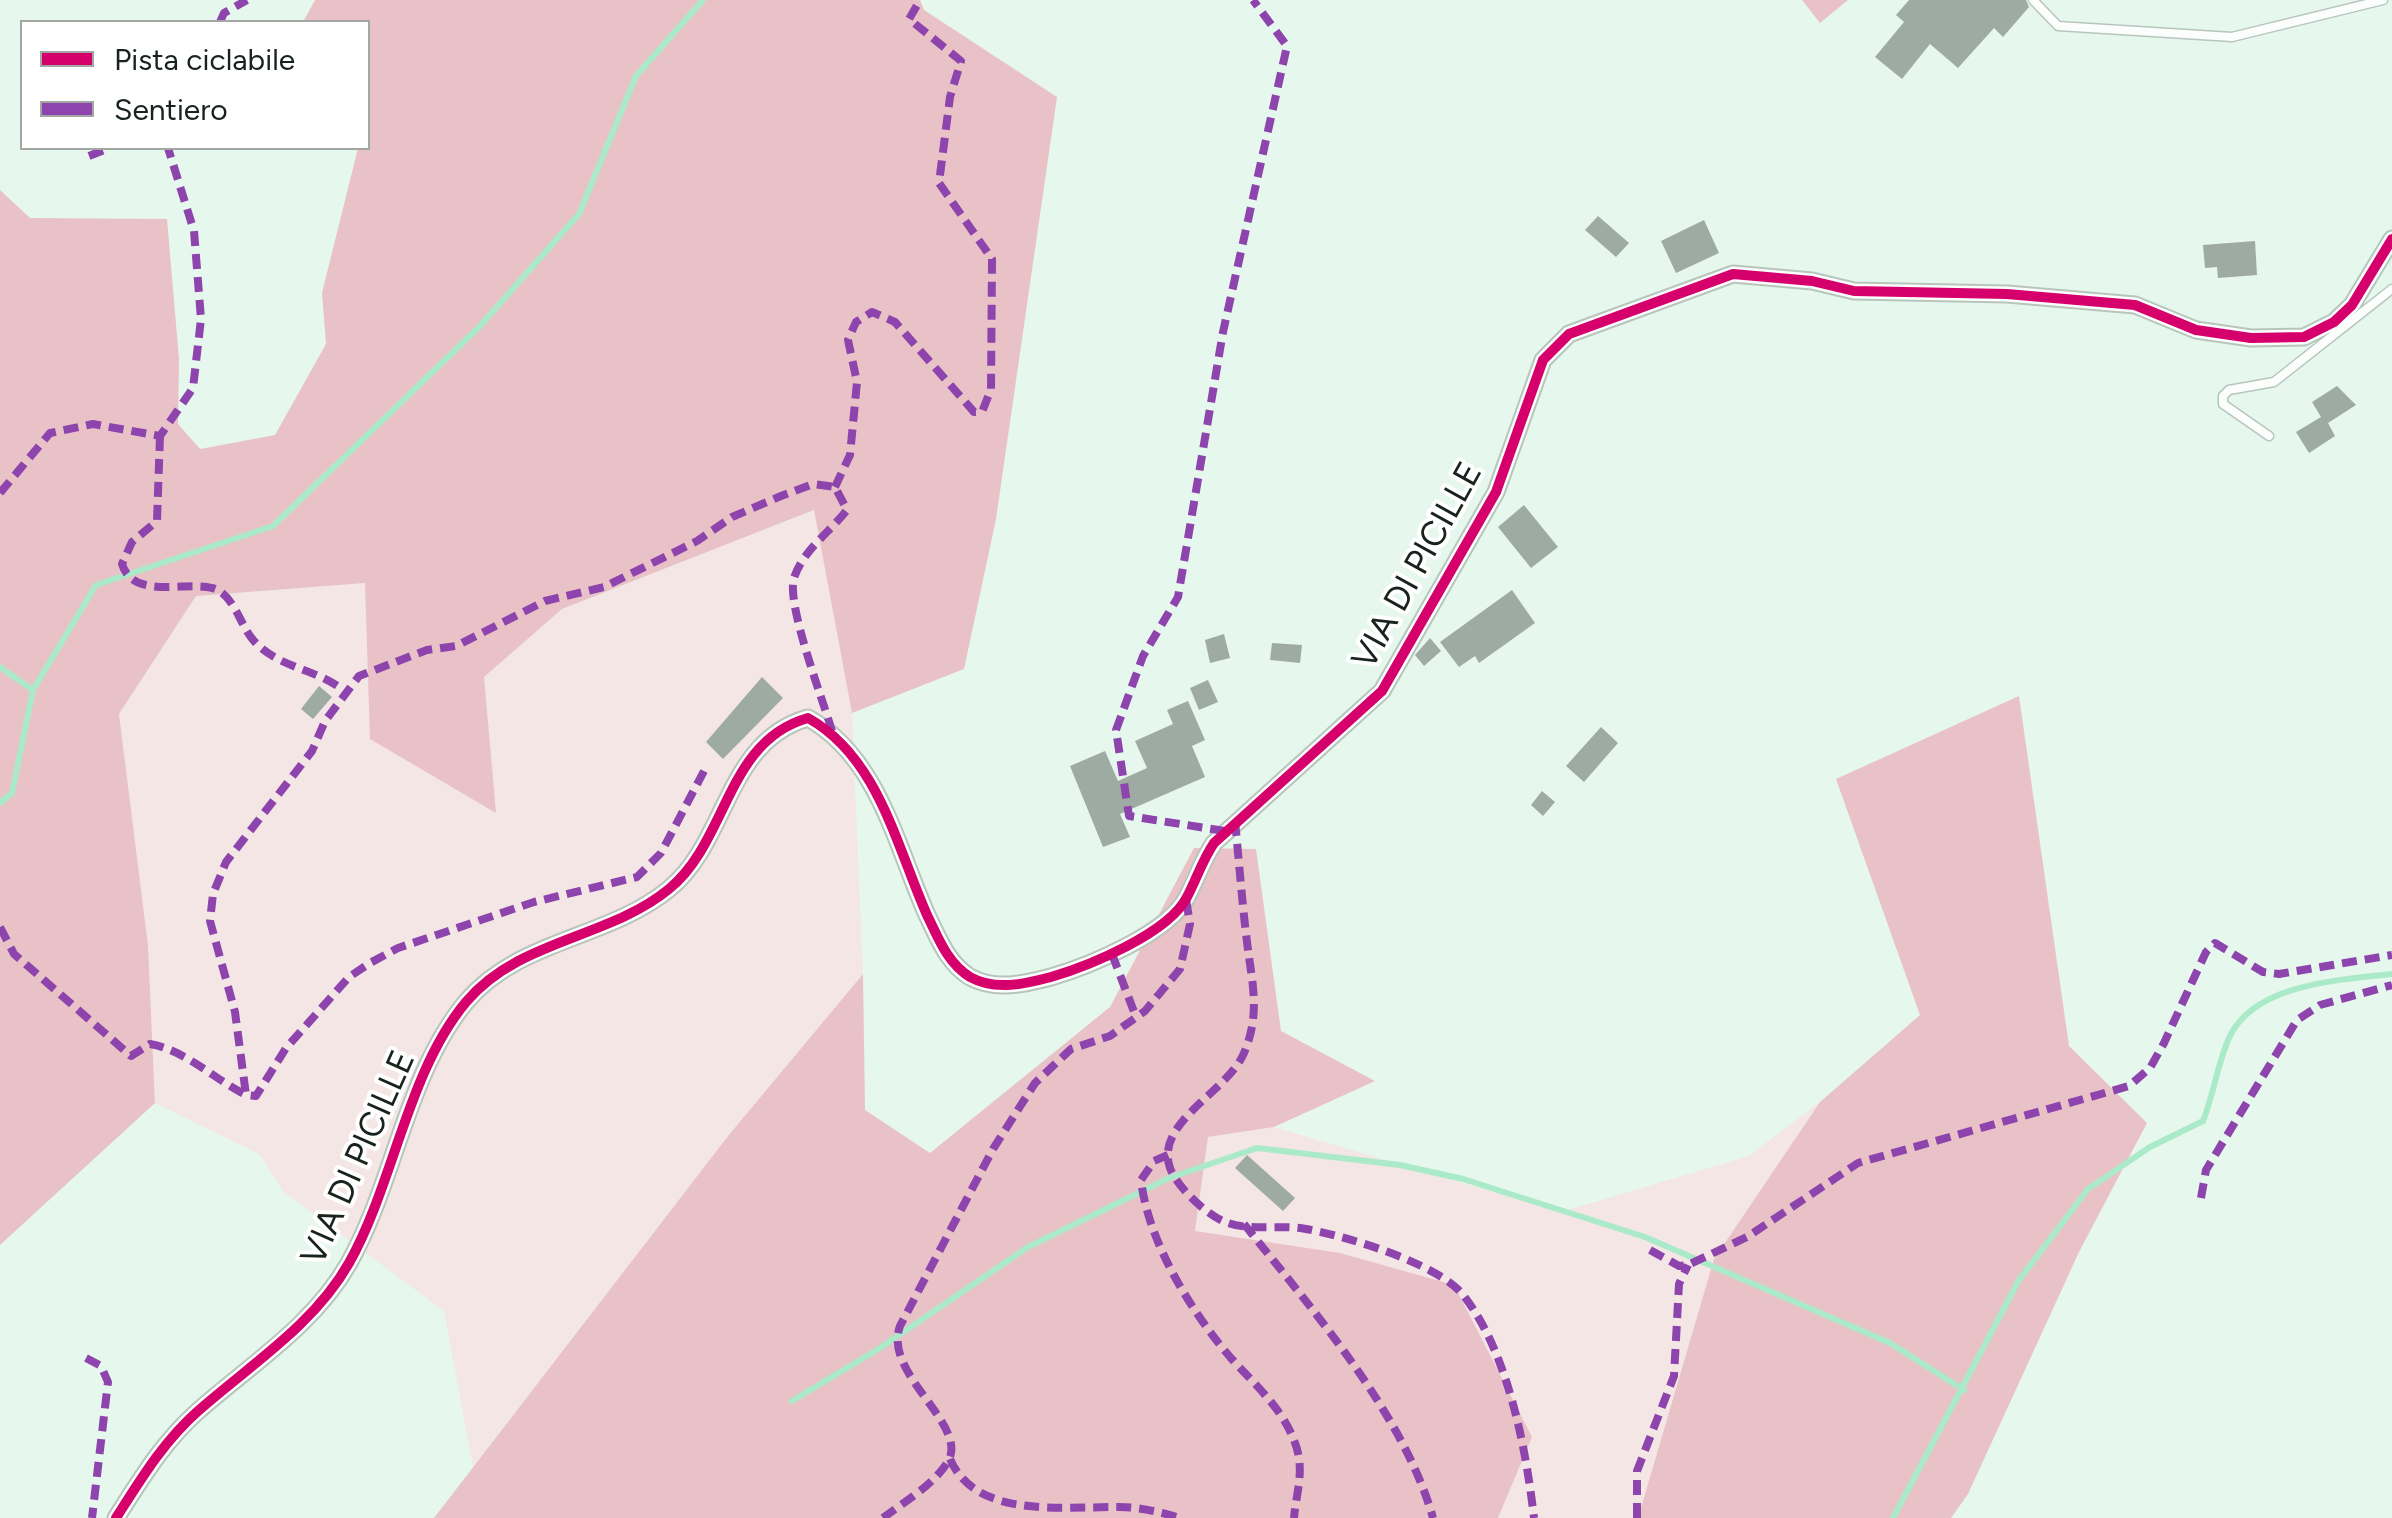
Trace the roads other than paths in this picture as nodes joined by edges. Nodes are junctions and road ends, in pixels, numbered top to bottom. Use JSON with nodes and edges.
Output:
{"nodes":[{"id":1,"x":2033,"y":0,"type":"edge"},
{"id":2,"x":2382,"y":0,"type":"edge"},
{"id":3,"x":2392,"y":240,"type":"edge"},
{"id":4,"x":2392,"y":289,"type":"edge"},
{"id":5,"x":2269,"y":436,"type":"dead end"},
{"id":6,"x":116,"y":1518,"type":"edge"}],
"edges":[{"from":1,"to":2,"type":"lane"},
{"from":3,"to":6,"type":"street","name":"VIA DI PICILLE"},
{"from":4,"to":5,"type":"lane"}]}
